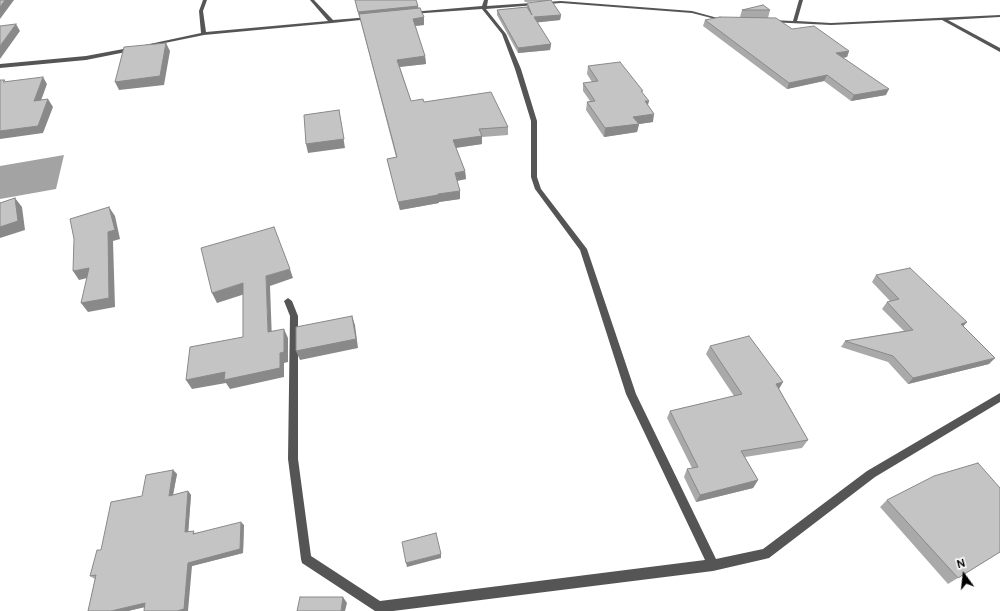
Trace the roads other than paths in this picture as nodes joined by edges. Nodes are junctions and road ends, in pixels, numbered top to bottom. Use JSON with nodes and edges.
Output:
{"nodes":[{"id":1,"x":205,"y":0,"type":"edge"},
{"id":2,"x":312,"y":0,"type":"edge"},
{"id":3,"x":486,"y":0,"type":"edge"},
{"id":4,"x":801,"y":0,"type":"edge"},
{"id":5,"x":484,"y":9,"type":"junction"},
{"id":6,"x":402,"y":14,"type":"edge"},
{"id":7,"x":1000,"y":16,"type":"edge"},
{"id":8,"x":379,"y":17,"type":"edge"},
{"id":9,"x":943,"y":18,"type":"junction"},
{"id":10,"x":726,"y":20,"type":"edge"},
{"id":11,"x":764,"y":21,"type":"edge"},
{"id":12,"x":795,"y":21,"type":"junction"},
{"id":13,"x":332,"y":22,"type":"junction"},
{"id":14,"x":204,"y":34,"type":"junction"},
{"id":15,"x":1000,"y":50,"type":"edge"},
{"id":16,"x":0,"y":66,"type":"edge"},
{"id":17,"x":288,"y":301,"type":"dead end"},
{"id":18,"x":1000,"y":397,"type":"edge"},
{"id":19,"x":713,"y":564,"type":"junction"},
{"id":20,"x":378,"y":609,"type":"edge"}],
"edges":[{"from":1,"to":14,"type":"street"},
{"from":2,"to":13,"type":"street"},
{"from":3,"to":5,"type":"street"},
{"from":4,"to":12,"type":"street"},
{"from":5,"to":6,"type":"street"},
{"from":5,"to":10,"type":"street"},
{"from":5,"to":19,"type":"street"},
{"from":7,"to":9,"type":"street"},
{"from":8,"to":13,"type":"street"},
{"from":9,"to":12,"type":"street"},
{"from":9,"to":15,"type":"street"},
{"from":11,"to":12,"type":"street"},
{"from":13,"to":14,"type":"street"},
{"from":14,"to":16,"type":"street"},
{"from":17,"to":20,"type":"street"},
{"from":18,"to":19,"type":"street"},
{"from":19,"to":20,"type":"street"}]}
